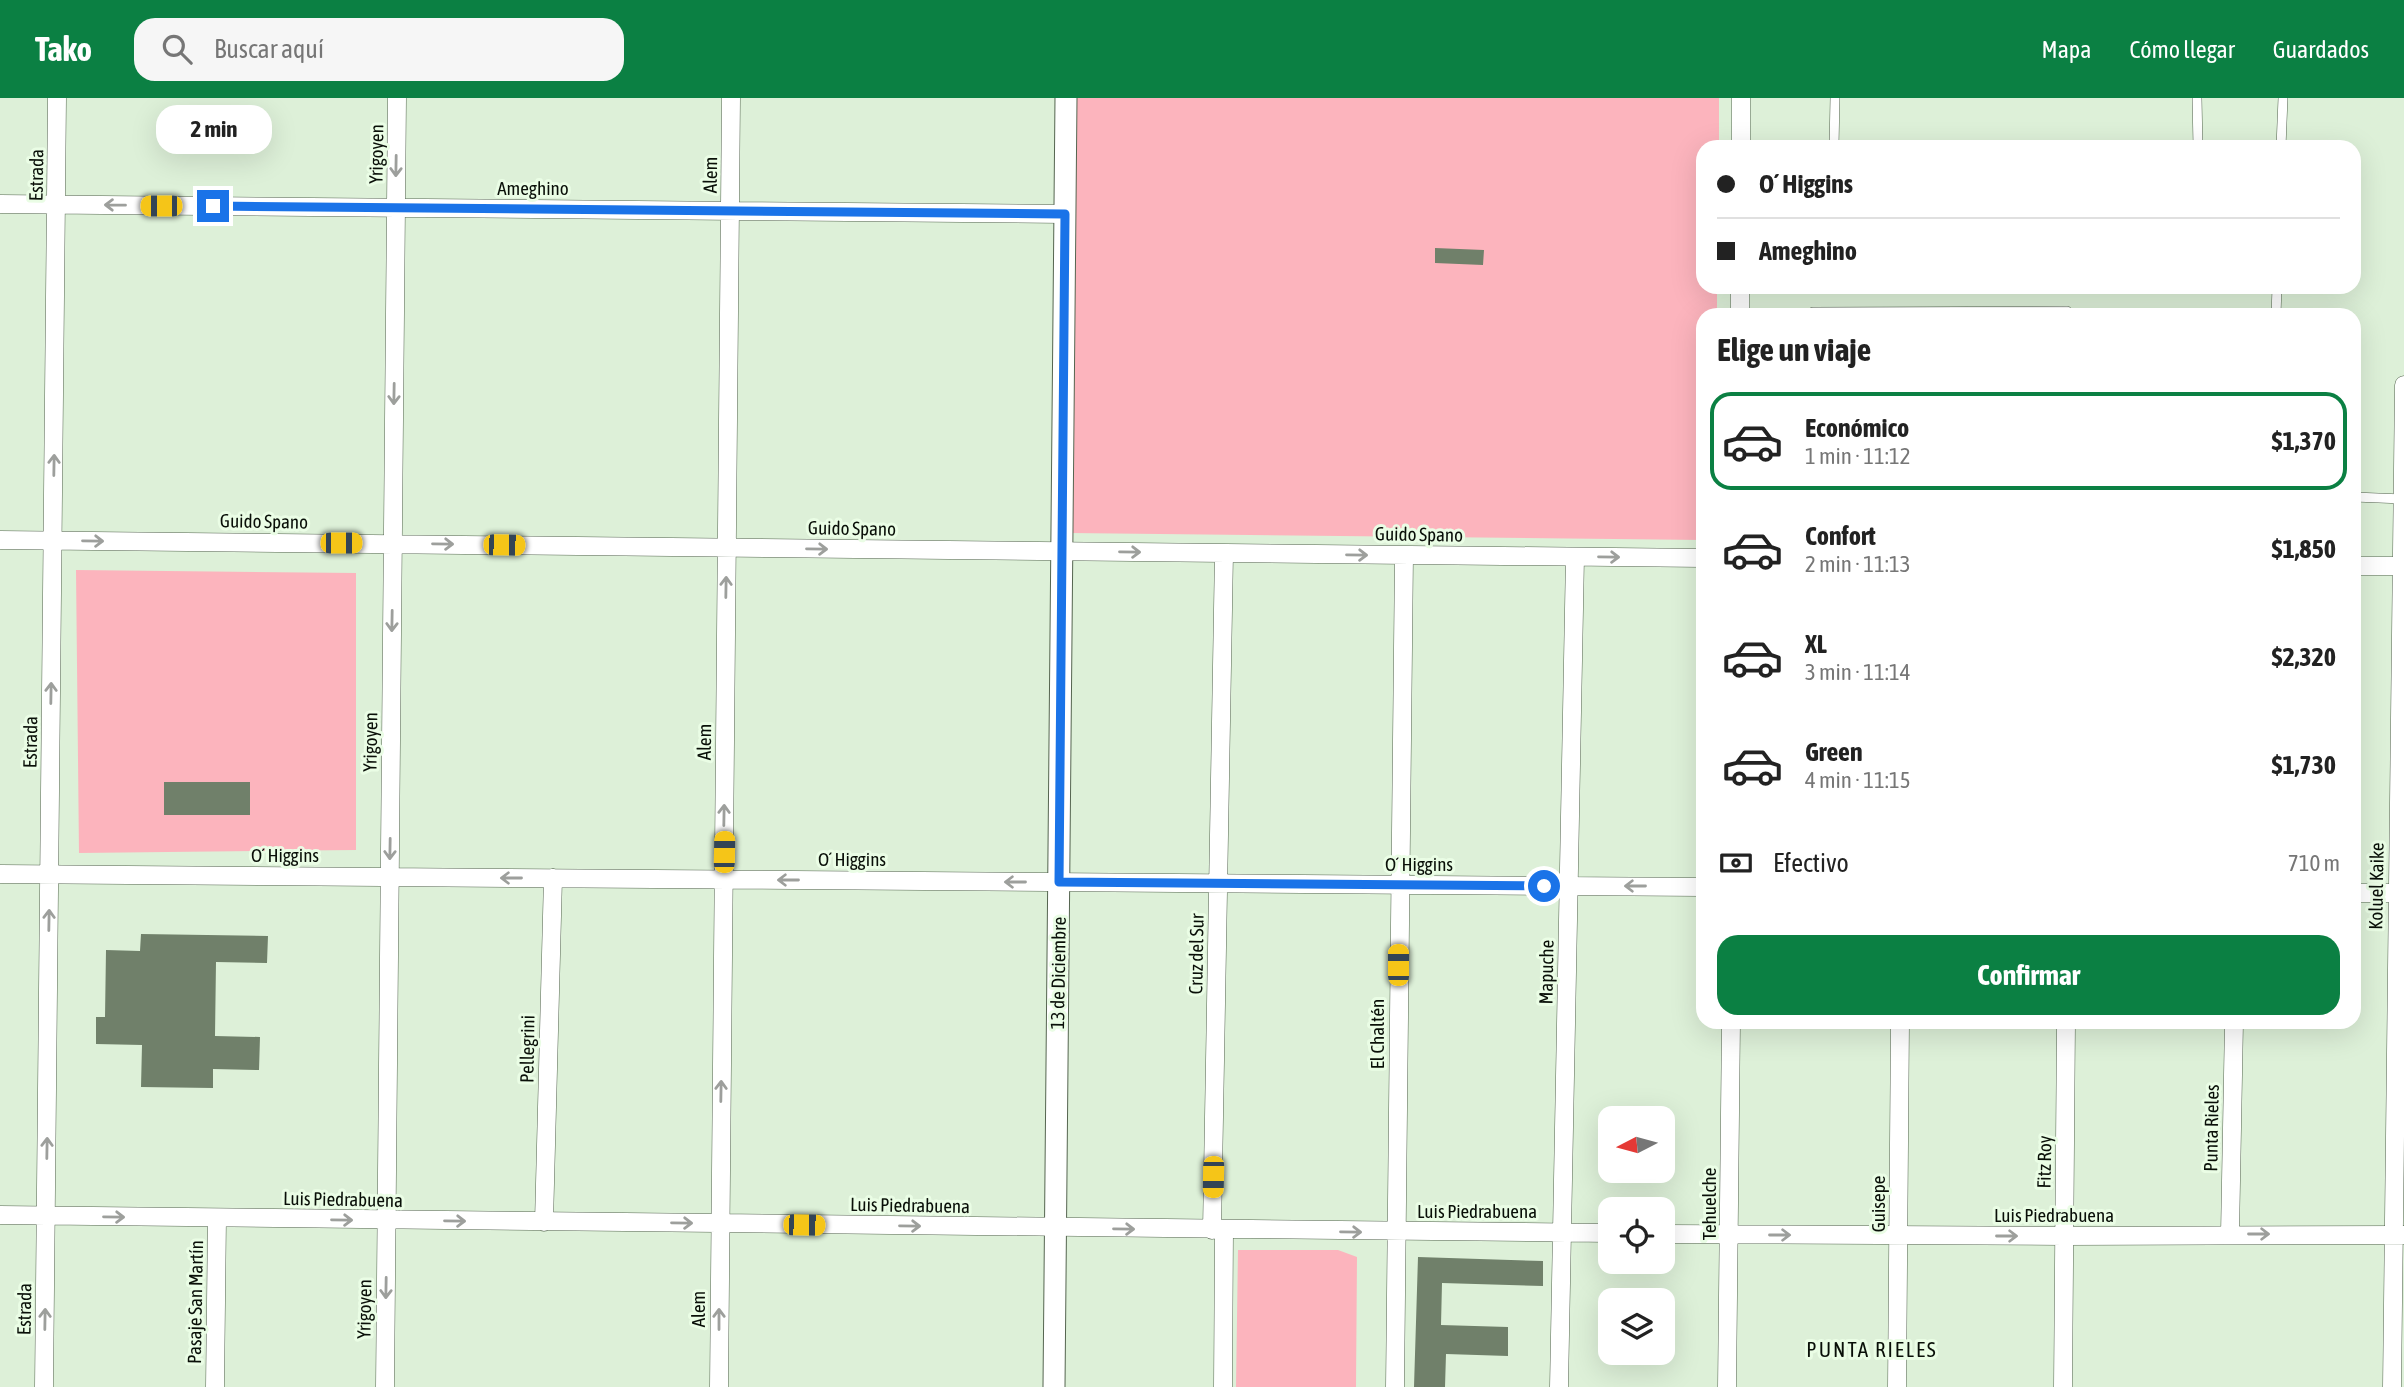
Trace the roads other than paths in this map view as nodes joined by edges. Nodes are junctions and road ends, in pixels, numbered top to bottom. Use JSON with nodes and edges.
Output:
{"nodes":[{"id":1,"x":57,"y":98,"type":"edge"},
{"id":2,"x":397,"y":98,"type":"edge"},
{"id":3,"x":732,"y":98,"type":"edge"},
{"id":4,"x":1066,"y":98,"type":"edge"},
{"id":5,"x":1741,"y":98,"type":"edge"},
{"id":6,"x":1835,"y":98,"type":"edge"},
{"id":7,"x":2197,"y":98,"type":"edge"},
{"id":8,"x":2283,"y":98,"type":"edge"},
{"id":9,"x":1741,"y":140,"type":"edge"},
{"id":10,"x":1834,"y":140,"type":"edge"},
{"id":11,"x":2198,"y":140,"type":"edge"},
{"id":12,"x":2281,"y":140,"type":"edge"},
{"id":13,"x":0,"y":204,"type":"edge"},
{"id":14,"x":56,"y":205,"type":"junction"},
{"id":15,"x":396,"y":208,"type":"junction"},
{"id":16,"x":730,"y":211,"type":"junction"},
{"id":17,"x":1065,"y":214,"type":"junction"},
{"id":18,"x":2404,"y":385,"type":"edge"},
{"id":19,"x":2361,"y":497,"type":"edge"},
{"id":20,"x":2403,"y":499,"type":"edge"},
{"id":21,"x":0,"y":540,"type":"edge"},
{"id":22,"x":53,"y":540,"type":"junction"},
{"id":23,"x":393,"y":544,"type":"junction"},
{"id":24,"x":727,"y":548,"type":"junction"},
{"id":25,"x":1062,"y":551,"type":"junction"},
{"id":26,"x":1224,"y":553,"type":"junction"},
{"id":27,"x":1404,"y":555,"type":"junction"},
{"id":28,"x":1575,"y":557,"type":"junction"},
{"id":29,"x":1696,"y":558,"type":"edge"},
{"id":30,"x":2361,"y":566,"type":"edge"},
{"id":31,"x":2402,"y":566,"type":"junction"},
{"id":32,"x":0,"y":874,"type":"edge"},
{"id":33,"x":50,"y":874,"type":"junction"},
{"id":34,"x":390,"y":877,"type":"junction"},
{"id":35,"x":553,"y":878,"type":"junction"},
{"id":36,"x":724,"y":879,"type":"junction"},
{"id":37,"x":1059,"y":882,"type":"junction"},
{"id":38,"x":1218,"y":883,"type":"junction"},
{"id":39,"x":1399,"y":885,"type":"junction"},
{"id":40,"x":1569,"y":886,"type":"junction"},
{"id":41,"x":1696,"y":887,"type":"edge"},
{"id":42,"x":2361,"y":893,"type":"edge"},
{"id":43,"x":2397,"y":893,"type":"junction"},
{"id":44,"x":1731,"y":1029,"type":"edge"},
{"id":45,"x":1900,"y":1029,"type":"edge"},
{"id":46,"x":2066,"y":1029,"type":"edge"},
{"id":47,"x":2234,"y":1029,"type":"edge"},
{"id":48,"x":0,"y":1215,"type":"edge"},
{"id":49,"x":46,"y":1216,"type":"junction"},
{"id":50,"x":217,"y":1218,"type":"junction"},
{"id":51,"x":386,"y":1220,"type":"junction"},
{"id":52,"x":544,"y":1222,"type":"junction"},
{"id":53,"x":720,"y":1224,"type":"junction"},
{"id":54,"x":1056,"y":1228,"type":"junction"},
{"id":55,"x":1218,"y":1230,"type":"junction"},
{"id":56,"x":1396,"y":1232,"type":"junction"},
{"id":57,"x":1562,"y":1232,"type":"junction"},
{"id":58,"x":1598,"y":1233,"type":"edge"},
{"id":59,"x":1675,"y":1234,"type":"edge"},
{"id":60,"x":2230,"y":1234,"type":"junction"},
{"id":61,"x":2399,"y":1234,"type":"edge"},
{"id":62,"x":1729,"y":1235,"type":"junction"},
{"id":63,"x":1898,"y":1235,"type":"junction"},
{"id":64,"x":2064,"y":1236,"type":"junction"},
{"id":65,"x":44,"y":1387,"type":"edge"},
{"id":66,"x":215,"y":1387,"type":"edge"},
{"id":67,"x":385,"y":1387,"type":"edge"},
{"id":68,"x":719,"y":1387,"type":"edge"},
{"id":69,"x":1054,"y":1387,"type":"edge"},
{"id":70,"x":1223,"y":1387,"type":"edge"},
{"id":71,"x":1395,"y":1387,"type":"edge"},
{"id":72,"x":1559,"y":1387,"type":"edge"},
{"id":73,"x":1727,"y":1387,"type":"edge"},
{"id":74,"x":1897,"y":1387,"type":"edge"},
{"id":75,"x":2063,"y":1387,"type":"edge"},
{"id":76,"x":2392,"y":1387,"type":"edge"}],
"edges":[{"from":1,"to":14,"type":"street","name":"Estrada"},
{"from":2,"to":15,"type":"street","name":"Yrigoyen","one_way":true},
{"from":3,"to":16,"type":"street","name":"Alem"},
{"from":4,"to":17,"type":"street","name":"13 de Diciembre"},
{"from":5,"to":9,"type":"street"},
{"from":6,"to":10,"type":"lane"},
{"from":7,"to":11,"type":"lane"},
{"from":8,"to":12,"type":"lane"},
{"from":13,"to":14,"type":"street","name":"Ameghino"},
{"from":15,"to":14,"type":"street","name":"Ameghino","one_way":true},
{"from":22,"to":14,"type":"street","name":"Estrada","one_way":true},
{"from":15,"to":16,"type":"street","name":"Ameghino"},
{"from":15,"to":23,"type":"street","name":"Yrigoyen","one_way":true},
{"from":16,"to":17,"type":"street","name":"Ameghino"},
{"from":16,"to":24,"type":"street","name":"Alem"},
{"from":17,"to":25,"type":"street","name":"13 de Diciembre"},
{"from":18,"to":20,"type":"street","name":"Koluel Kaike"},
{"from":19,"to":20,"type":"lane"},
{"from":20,"to":31,"type":"street","name":"Koluel Kaike"},
{"from":21,"to":22,"type":"street","name":"Guido Spano"},
{"from":22,"to":23,"type":"street","name":"Guido Spano","one_way":true},
{"from":33,"to":22,"type":"street","name":"Estrada","one_way":true},
{"from":23,"to":24,"type":"street","name":"Guido Spano","one_way":true},
{"from":23,"to":34,"type":"street","name":"Yrigoyen","one_way":true},
{"from":24,"to":25,"type":"street","name":"Guido Spano","one_way":true},
{"from":36,"to":24,"type":"street","name":"Alem","one_way":true},
{"from":25,"to":26,"type":"street","name":"Guido Spano","one_way":true},
{"from":25,"to":37,"type":"street","name":"13 de Diciembre"},
{"from":26,"to":27,"type":"street","name":"Guido Spano","one_way":true},
{"from":26,"to":38,"type":"street","name":"Cruz del Sur"},
{"from":27,"to":28,"type":"street","name":"Guido Spano"},
{"from":27,"to":39,"type":"street","name":"El Chaltén"},
{"from":28,"to":29,"type":"street","name":"Guido Spano","one_way":true},
{"from":28,"to":40,"type":"street","name":"Mapuche"},
{"from":30,"to":31,"type":"street"},
{"from":31,"to":43,"type":"street","name":"Koluel Kaike"},
{"from":32,"to":33,"type":"street","name":"O´ Higgins"},
{"from":33,"to":34,"type":"street","name":"O´ Higgins"},
{"from":49,"to":33,"type":"street","name":"Estrada","one_way":true},
{"from":35,"to":34,"type":"street","name":"O´ Higgins","one_way":true},
{"from":34,"to":51,"type":"street","name":"Yrigoyen"},
{"from":35,"to":36,"type":"street","name":"O´ Higgins"},
{"from":35,"to":52,"type":"street","name":"Pellegrini"},
{"from":37,"to":36,"type":"street","name":"O´ Higgins","one_way":true},
{"from":53,"to":36,"type":"street","name":"Alem","one_way":true},
{"from":37,"to":38,"type":"street","name":"O´ Higgins"},
{"from":37,"to":54,"type":"street","name":"13 de Diciembre"},
{"from":38,"to":39,"type":"street","name":"O´ Higgins"},
{"from":38,"to":55,"type":"street","name":"Cruz del Sur"},
{"from":39,"to":40,"type":"street","name":"O´ Higgins"},
{"from":39,"to":56,"type":"street","name":"El Chaltén"},
{"from":41,"to":40,"type":"street","name":"O´ Higgins","one_way":true},
{"from":40,"to":57,"type":"street","name":"Mapuche"},
{"from":42,"to":43,"type":"street"},
{"from":43,"to":61,"type":"street","name":"Koluel Kaike"},
{"from":44,"to":62,"type":"street","name":"Tehuelche"},
{"from":45,"to":63,"type":"street","name":"Guisepe"},
{"from":46,"to":64,"type":"street","name":"Fitz Roy"},
{"from":47,"to":60,"type":"street","name":"Punta Rieles"},
{"from":48,"to":49,"type":"street","name":"Luis Piedrabuena"},
{"from":49,"to":50,"type":"street","name":"Luis Piedrabuena","one_way":true},
{"from":65,"to":49,"type":"street","name":"Estrada","one_way":true},
{"from":50,"to":51,"type":"street","name":"Luis Piedrabuena","one_way":true},
{"from":50,"to":66,"type":"street","name":"Pasaje San Martín"},
{"from":51,"to":52,"type":"street","name":"Luis Piedrabuena","one_way":true},
{"from":51,"to":67,"type":"street","name":"Yrigoyen","one_way":true},
{"from":52,"to":53,"type":"street","name":"Luis Piedrabuena","one_way":true},
{"from":53,"to":54,"type":"street","name":"Luis Piedrabuena","one_way":true},
{"from":68,"to":53,"type":"street","name":"Alem","one_way":true},
{"from":54,"to":55,"type":"street","name":"Luis Piedrabuena","one_way":true},
{"from":54,"to":69,"type":"street","name":"13 de Diciembre"},
{"from":55,"to":56,"type":"street","name":"Luis Piedrabuena","one_way":true},
{"from":55,"to":70,"type":"street","name":"Cruz del Sur"},
{"from":56,"to":57,"type":"street","name":"Luis Piedrabuena"},
{"from":56,"to":71,"type":"street","name":"El Chaltén"},
{"from":57,"to":58,"type":"street","name":"Luis Piedrabuena"},
{"from":57,"to":72,"type":"street","name":"Mapuche"},
{"from":59,"to":62,"type":"street","name":"Luis Piedrabuena"},
{"from":60,"to":61,"type":"street","name":"Luis Piedrabuena","one_way":true},
{"from":60,"to":64,"type":"street","name":"Luis Piedrabuena"},
{"from":61,"to":76,"type":"street","name":"Koluel Kaike"},
{"from":62,"to":63,"type":"street","name":"Luis Piedrabuena","one_way":true},
{"from":62,"to":73,"type":"street","name":"Tehuelche"},
{"from":63,"to":64,"type":"street","name":"Luis Piedrabuena","one_way":true},
{"from":63,"to":74,"type":"street","name":"Guisepe"},
{"from":64,"to":75,"type":"street","name":"Fitz Roy"}]}
